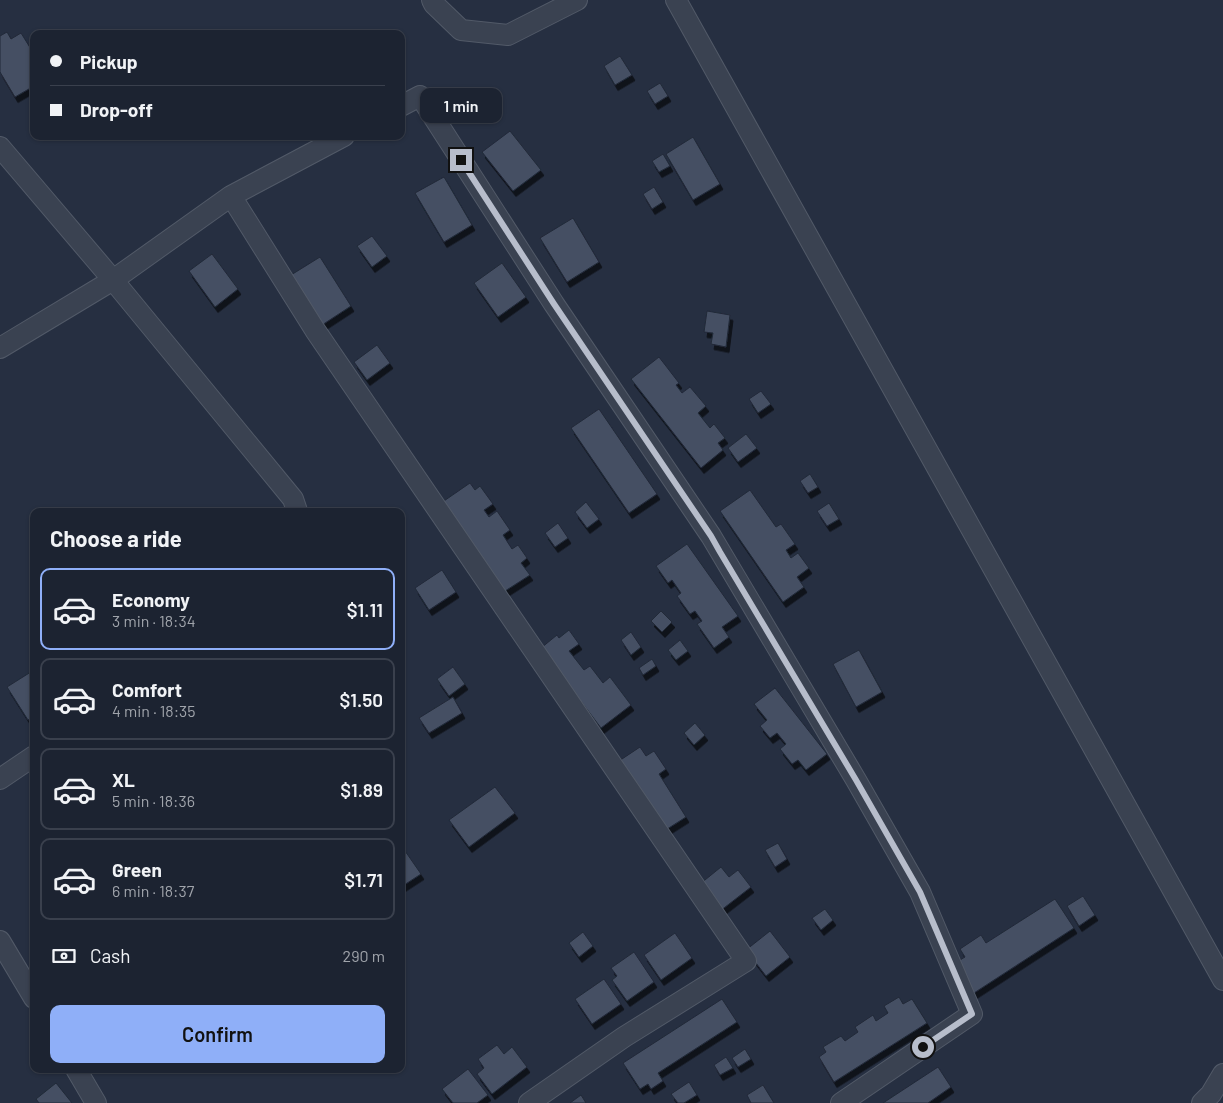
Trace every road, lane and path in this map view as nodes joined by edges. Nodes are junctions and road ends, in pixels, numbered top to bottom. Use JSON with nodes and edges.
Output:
{"nodes":[{"id":1,"x":432,"y":0,"type":"edge"},
{"id":2,"x":577,"y":0,"type":"edge"},
{"id":3,"x":676,"y":0,"type":"edge"},
{"id":4,"x":405,"y":104,"type":"edge"},
{"id":5,"x":336,"y":140,"type":"edge"},
{"id":6,"x":0,"y":147,"type":"edge"},
{"id":7,"x":231,"y":196,"type":"junction"},
{"id":8,"x":113,"y":280,"type":"junction"},
{"id":9,"x":0,"y":348,"type":"edge"},
{"id":10,"x":296,"y":508,"type":"edge"},
{"id":11,"x":30,"y":759,"type":"edge"},
{"id":12,"x":0,"y":779,"type":"edge"},
{"id":13,"x":0,"y":941,"type":"edge"},
{"id":14,"x":1223,"y":980,"type":"edge"},
{"id":15,"x":30,"y":991,"type":"edge"},
{"id":16,"x":78,"y":1073,"type":"edge"},
{"id":17,"x":1223,"y":1074,"type":"edge"},
{"id":18,"x":96,"y":1103,"type":"edge"},
{"id":19,"x":529,"y":1103,"type":"edge"},
{"id":20,"x":841,"y":1103,"type":"edge"},
{"id":21,"x":1202,"y":1103,"type":"edge"}],
"edges":[{"from":1,"to":2,"type":"street"},
{"from":3,"to":14,"type":"street"},
{"from":4,"to":20,"type":"street"},
{"from":5,"to":7,"type":"street"},
{"from":6,"to":8,"type":"street"},
{"from":7,"to":8,"type":"street"},
{"from":7,"to":19,"type":"street"},
{"from":8,"to":9,"type":"street"},
{"from":8,"to":10,"type":"street"},
{"from":11,"to":12,"type":"street"},
{"from":13,"to":15,"type":"street"},
{"from":16,"to":18,"type":"street"},
{"from":17,"to":21,"type":"street"}]}
